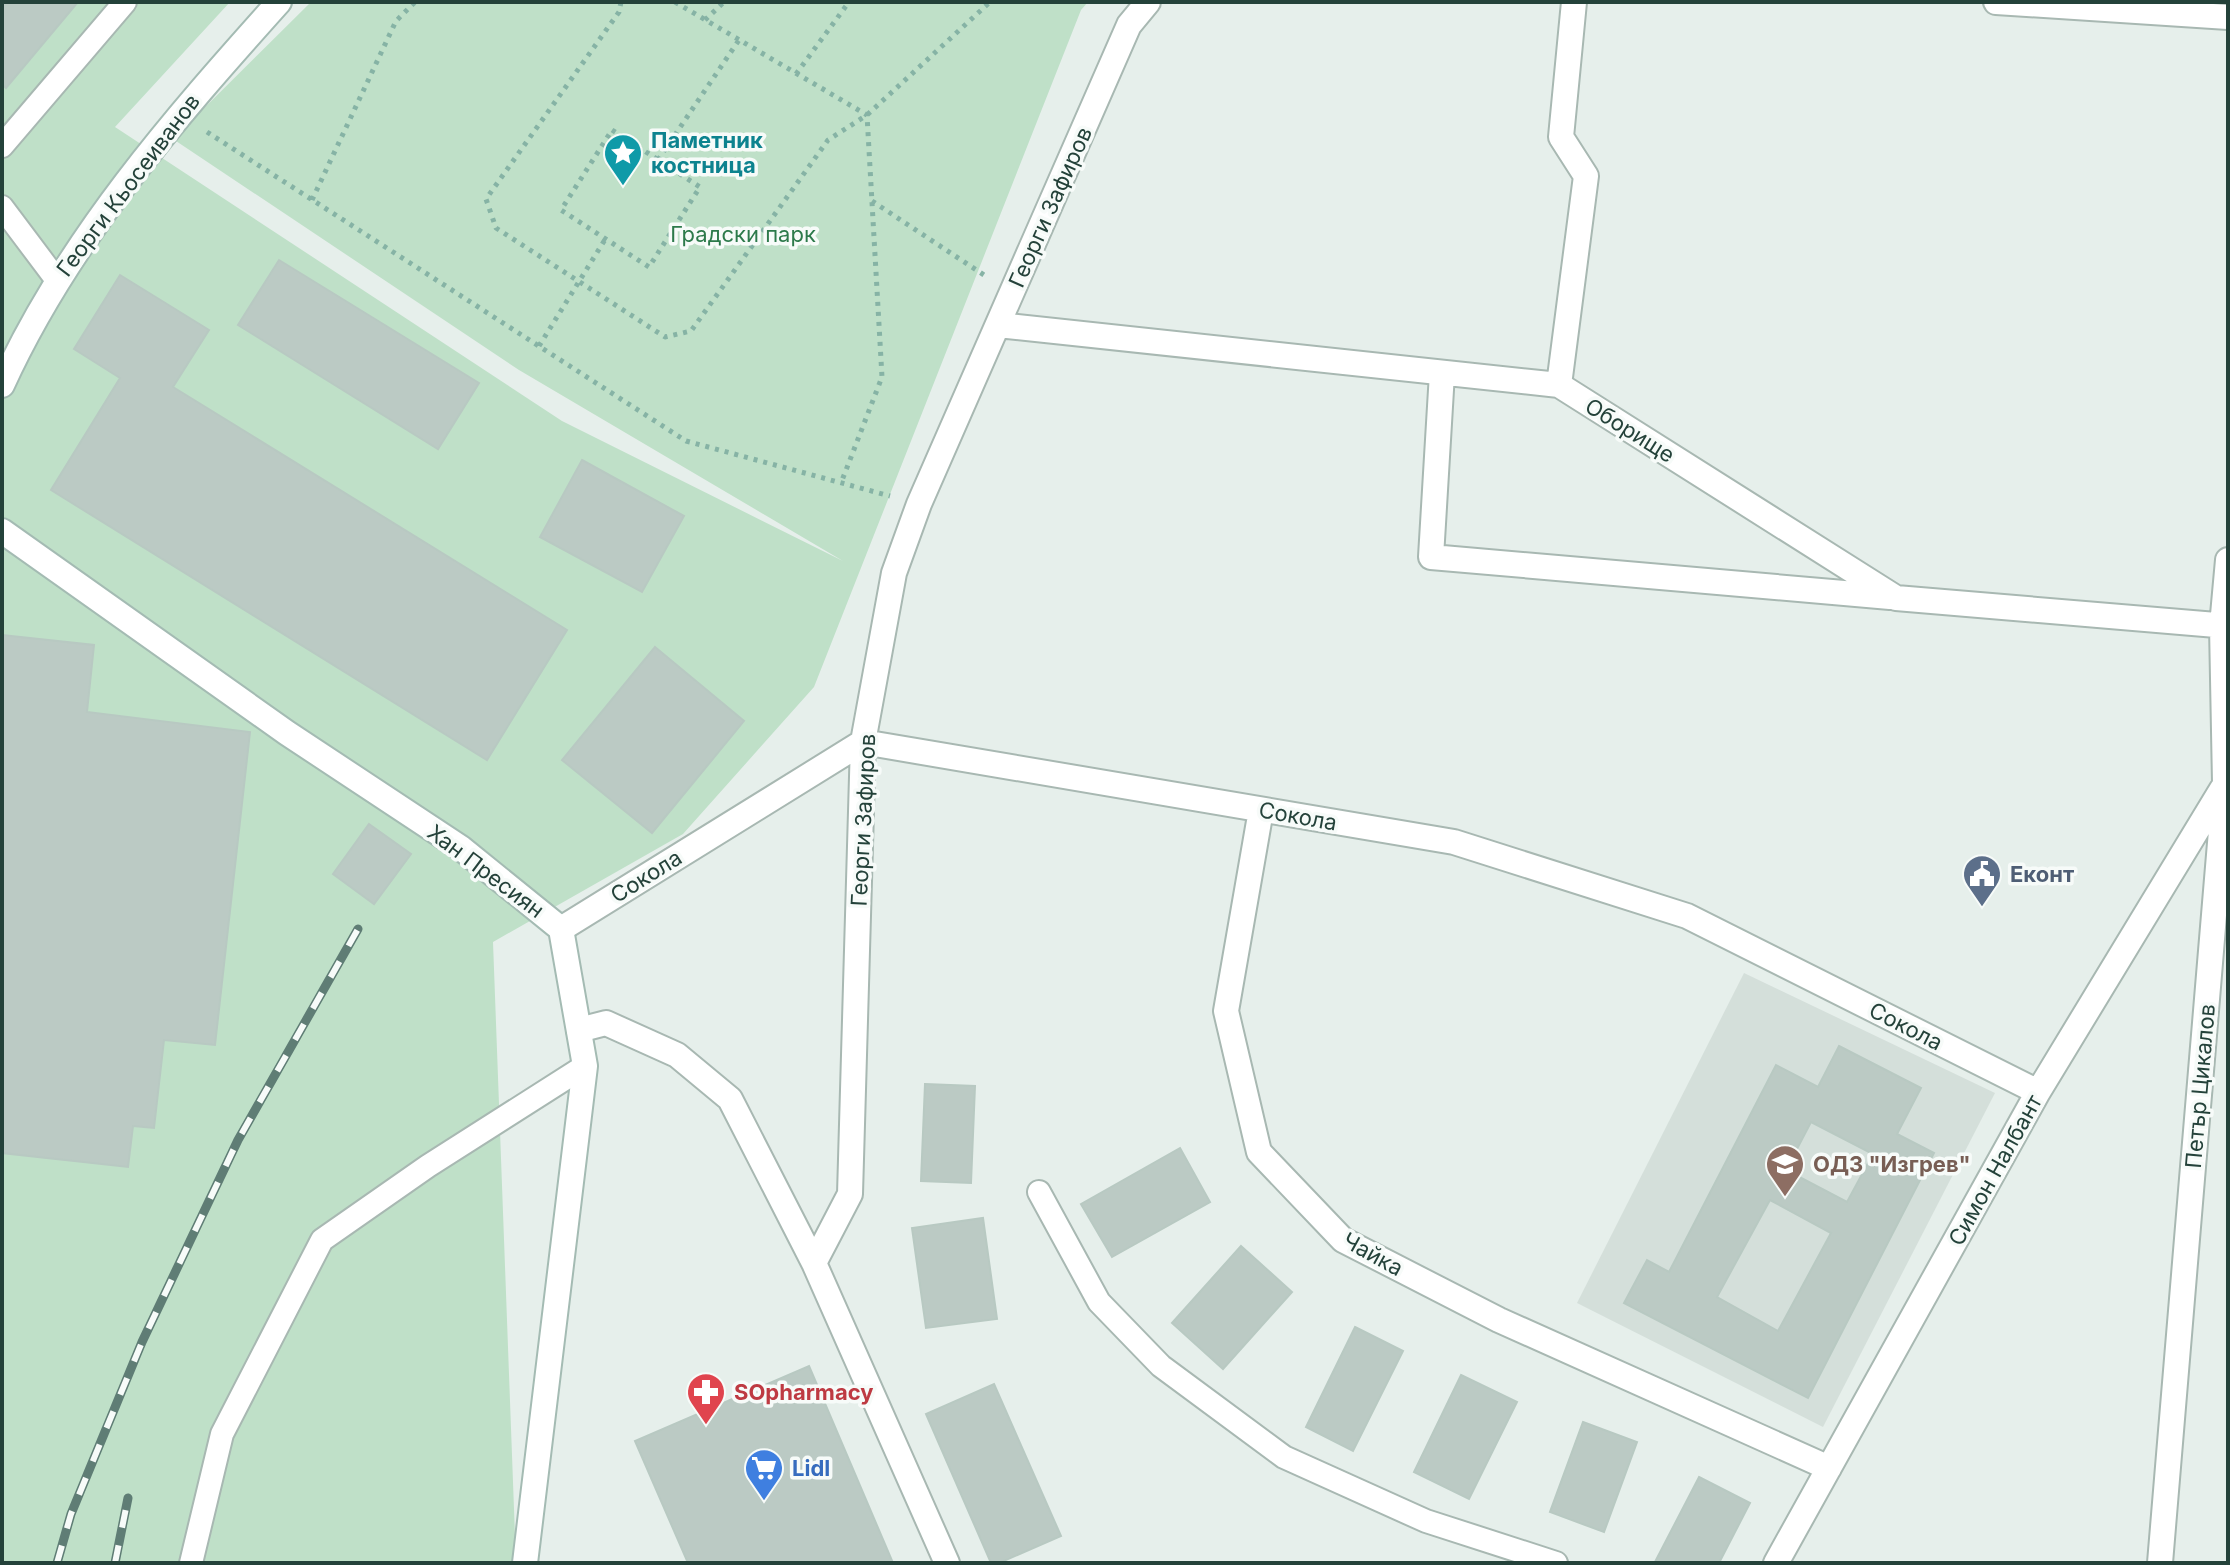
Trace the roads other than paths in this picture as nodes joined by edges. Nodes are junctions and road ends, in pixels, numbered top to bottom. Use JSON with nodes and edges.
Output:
{"nodes":[{"id":1,"x":125,"y":2,"type":"edge"},
{"id":2,"x":279,"y":2,"type":"edge"},
{"id":3,"x":1148,"y":2,"type":"edge"},
{"id":4,"x":1574,"y":2,"type":"edge"},
{"id":5,"x":1996,"y":2,"type":"edge"},
{"id":6,"x":2228,"y":17,"type":"edge"},
{"id":7,"x":2,"y":146,"type":"edge"},
{"id":8,"x":2,"y":207,"type":"edge"},
{"id":9,"x":56,"y":279,"type":"junction"},
{"id":10,"x":998,"y":325,"type":"junction"},
{"id":11,"x":1442,"y":373,"type":"junction"},
{"id":12,"x":2,"y":385,"type":"edge"},
{"id":13,"x":1559,"y":385,"type":"junction"},
{"id":14,"x":2,"y":531,"type":"edge"},
{"id":15,"x":2228,"y":560,"type":"edge"},
{"id":16,"x":1896,"y":598,"type":"junction"},
{"id":17,"x":2225,"y":626,"type":"edge"},
{"id":18,"x":863,"y":742,"type":"junction"},
{"id":19,"x":2227,"y":784,"type":"edge"},
{"id":20,"x":1261,"y":810,"type":"junction"},
{"id":21,"x":561,"y":929,"type":"junction"},
{"id":22,"x":579,"y":1030,"type":"junction"},
{"id":23,"x":585,"y":1066,"type":"junction"},
{"id":24,"x":2038,"y":1092,"type":"junction"},
{"id":25,"x":1039,"y":1192,"type":"dead end"},
{"id":26,"x":814,"y":1263,"type":"junction"},
{"id":27,"x":1829,"y":1468,"type":"junction"},
{"id":28,"x":191,"y":1563,"type":"edge"},
{"id":29,"x":525,"y":1563,"type":"edge"},
{"id":30,"x":947,"y":1563,"type":"edge"},
{"id":31,"x":1556,"y":1563,"type":"edge"},
{"id":32,"x":1776,"y":1563,"type":"edge"},
{"id":33,"x":2160,"y":1563,"type":"edge"}],
"edges":[{"from":1,"to":7,"type":"lane"},
{"from":2,"to":9,"type":"street","name":"Георги Кьосеиванов"},
{"from":3,"to":10,"type":"street","name":"Георги Зафиров"},
{"from":4,"to":13,"type":"street"},
{"from":5,"to":6,"type":"street"},
{"from":8,"to":9,"type":"lane"},
{"from":9,"to":12,"type":"street","name":"Георги Кьосеиванов"},
{"from":10,"to":11,"type":"street","name":"Оборище"},
{"from":10,"to":18,"type":"street","name":"Георги Зафиров"},
{"from":11,"to":13,"type":"street","name":"Оборище"},
{"from":11,"to":16,"type":"street"},
{"from":13,"to":16,"type":"street","name":"Оборище"},
{"from":14,"to":21,"type":"street","name":"Хан Пресиян"},
{"from":15,"to":17,"type":"street","name":"Петър Цикалов"},
{"from":16,"to":17,"type":"street","name":"Оборище"},
{"from":17,"to":19,"type":"street","name":"Петър Цикалов"},
{"from":18,"to":20,"type":"street","name":"Сокола"},
{"from":18,"to":21,"type":"street","name":"Сокола"},
{"from":18,"to":26,"type":"street","name":"Георги Зафиров"},
{"from":19,"to":24,"type":"street","name":"Симон Налбант"},
{"from":19,"to":33,"type":"street","name":"Петър Цикалов"},
{"from":20,"to":24,"type":"street","name":"Сокола"},
{"from":20,"to":27,"type":"street","name":"Чайка"},
{"from":21,"to":22,"type":"street","name":"Хан Пресиян"},
{"from":22,"to":23,"type":"street","name":"Хан Пресиян"},
{"from":22,"to":26,"type":"street"},
{"from":23,"to":28,"type":"lane"},
{"from":23,"to":29,"type":"street","name":"Хан Пресиян"},
{"from":24,"to":27,"type":"street","name":"Симон Налбант"},
{"from":25,"to":31,"type":"lane"},
{"from":26,"to":30,"type":"street"},
{"from":27,"to":32,"type":"street","name":"Симон Налбант"}]}
